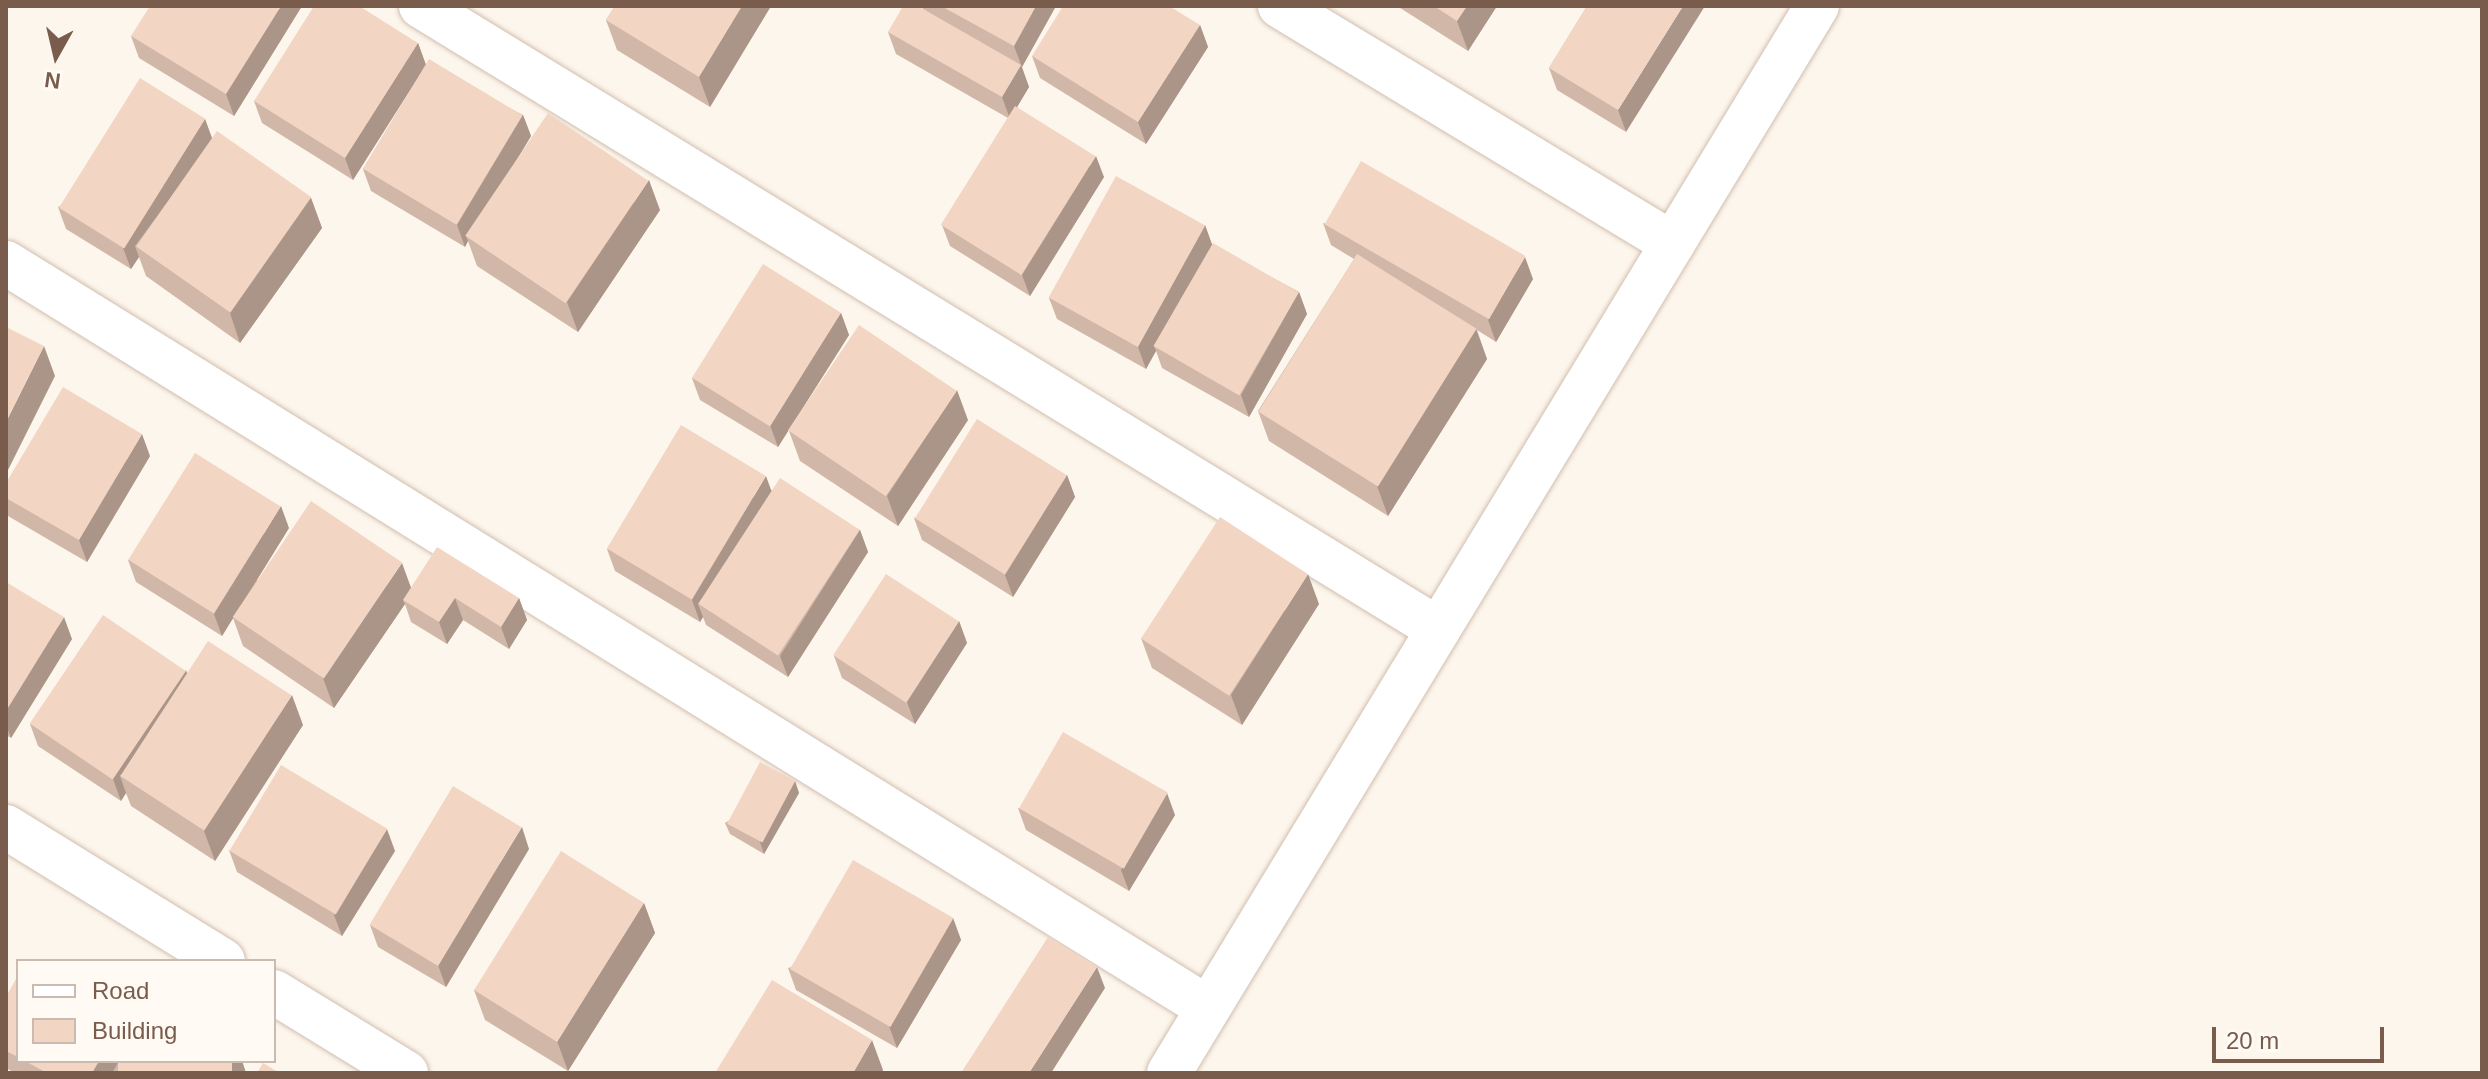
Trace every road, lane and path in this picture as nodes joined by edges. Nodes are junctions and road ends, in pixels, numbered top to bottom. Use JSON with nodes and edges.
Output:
{"nodes":[{"id":1,"x":421,"y":6,"type":"edge"},
{"id":2,"x":1280,"y":6,"type":"edge"},
{"id":3,"x":1817,"y":6,"type":"edge"},
{"id":4,"x":1673,"y":244,"type":"junction"},
{"id":5,"x":6,"y":263,"type":"edge"},
{"id":6,"x":1438,"y":629,"type":"junction"},
{"id":7,"x":6,"y":827,"type":"edge"},
{"id":8,"x":220,"y":959,"type":"edge"},
{"id":9,"x":276,"y":993,"type":"edge"},
{"id":10,"x":1208,"y":1008,"type":"junction"},
{"id":11,"x":406,"y":1073,"type":"edge"},
{"id":12,"x":1169,"y":1073,"type":"edge"}],
"edges":[{"from":1,"to":6,"type":"street"},
{"from":2,"to":4,"type":"street"},
{"from":3,"to":4,"type":"street"},
{"from":4,"to":6,"type":"street"},
{"from":5,"to":10,"type":"street"},
{"from":6,"to":10,"type":"street"},
{"from":7,"to":8,"type":"street"},
{"from":9,"to":11,"type":"street"},
{"from":10,"to":12,"type":"street"}]}
